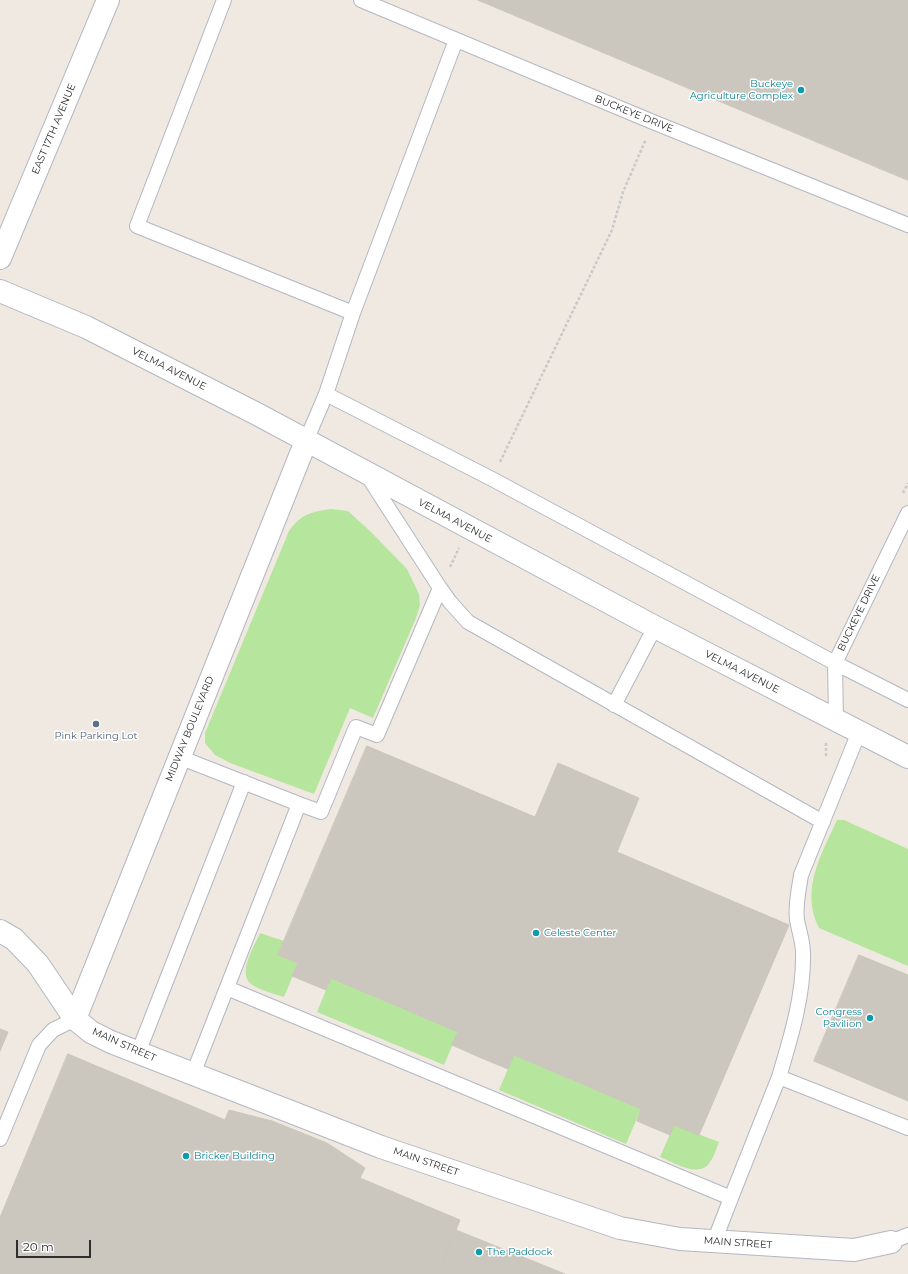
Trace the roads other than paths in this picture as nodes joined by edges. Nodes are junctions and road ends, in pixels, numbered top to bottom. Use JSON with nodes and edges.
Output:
{"nodes":[{"id":1,"x":108,"y":0,"type":"edge"},
{"id":2,"x":224,"y":0,"type":"edge"},
{"id":3,"x":362,"y":0,"type":"edge"},
{"id":4,"x":456,"y":40,"type":"junction"},
{"id":5,"x":908,"y":225,"type":"edge"},
{"id":6,"x":0,"y":258,"type":"edge"},
{"id":7,"x":0,"y":291,"type":"edge"},
{"id":8,"x":353,"y":313,"type":"junction"},
{"id":9,"x":326,"y":394,"type":"junction"},
{"id":10,"x":306,"y":441,"type":"junction"},
{"id":11,"x":366,"y":473,"type":"junction"},
{"id":12,"x":908,"y":513,"type":"edge"},
{"id":13,"x":440,"y":588,"type":"junction"},
{"id":14,"x":655,"y":627,"type":"junction"},
{"id":15,"x":835,"y":663,"type":"junction"},
{"id":16,"x":908,"y":700,"type":"edge"},
{"id":17,"x":614,"y":705,"type":"junction"},
{"id":18,"x":836,"y":720,"type":"junction"},
{"id":19,"x":859,"y":732,"type":"junction"},
{"id":20,"x":179,"y":757,"type":"junction"},
{"id":21,"x":908,"y":757,"type":"edge"},
{"id":22,"x":244,"y":782,"type":"junction"},
{"id":23,"x":299,"y":804,"type":"junction"},
{"id":24,"x":822,"y":822,"type":"junction"},
{"id":25,"x":0,"y":931,"type":"edge"},
{"id":26,"x":227,"y":988,"type":"junction"},
{"id":27,"x":75,"y":1018,"type":"junction"},
{"id":28,"x":138,"y":1053,"type":"junction"},
{"id":29,"x":193,"y":1074,"type":"junction"},
{"id":30,"x":780,"y":1076,"type":"junction"},
{"id":31,"x":908,"y":1128,"type":"edge"},
{"id":32,"x":0,"y":1139,"type":"edge"},
{"id":33,"x":731,"y":1198,"type":"junction"},
{"id":34,"x":900,"y":1238,"type":"edge"},
{"id":35,"x":714,"y":1242,"type":"junction"}],
"edges":[{"from":1,"to":6,"type":"street","name":"EAST 17TH AVENUE"},
{"from":2,"to":8,"type":"lane"},
{"from":3,"to":4,"type":"lane","name":"BUCKEYE DRIVE"},
{"from":4,"to":5,"type":"lane","name":"BUCKEYE DRIVE"},
{"from":4,"to":8,"type":"lane"},
{"from":7,"to":10,"type":"street","name":"VELMA AVENUE"},
{"from":8,"to":9,"type":"lane"},
{"from":9,"to":10,"type":"lane"},
{"from":9,"to":15,"type":"lane"},
{"from":10,"to":11,"type":"street","name":"VELMA AVENUE"},
{"from":10,"to":20,"type":"street","name":"MIDWAY BOULEVARD"},
{"from":11,"to":13,"type":"lane"},
{"from":11,"to":14,"type":"street","name":"VELMA AVENUE"},
{"from":12,"to":15,"type":"lane","name":"BUCKEYE DRIVE"},
{"from":13,"to":17,"type":"lane"},
{"from":13,"to":23,"type":"lane"},
{"from":14,"to":17,"type":"lane"},
{"from":14,"to":18,"type":"street","name":"VELMA AVENUE"},
{"from":15,"to":16,"type":"lane"},
{"from":15,"to":18,"type":"lane","name":"BUCKEYE DRIVE"},
{"from":17,"to":24,"type":"lane"},
{"from":18,"to":19,"type":"street","name":"VELMA AVENUE"},
{"from":19,"to":21,"type":"street","name":"VELMA AVENUE"},
{"from":19,"to":24,"type":"lane"},
{"from":20,"to":22,"type":"lane"},
{"from":20,"to":27,"type":"street","name":"MIDWAY BOULEVARD"},
{"from":22,"to":23,"type":"lane"},
{"from":22,"to":28,"type":"lane"},
{"from":23,"to":26,"type":"lane"},
{"from":24,"to":30,"type":"lane"},
{"from":25,"to":27,"type":"street","name":"MAIN STREET"},
{"from":26,"to":29,"type":"lane"},
{"from":26,"to":33,"type":"lane"},
{"from":27,"to":28,"type":"street","name":"MAIN STREET"},
{"from":27,"to":32,"type":"lane"},
{"from":28,"to":29,"type":"street","name":"MAIN STREET"},
{"from":29,"to":35,"type":"street","name":"MAIN STREET"},
{"from":30,"to":31,"type":"lane"},
{"from":30,"to":33,"type":"lane"},
{"from":33,"to":35,"type":"lane"},
{"from":34,"to":35,"type":"street","name":"MAIN STREET"}]}
